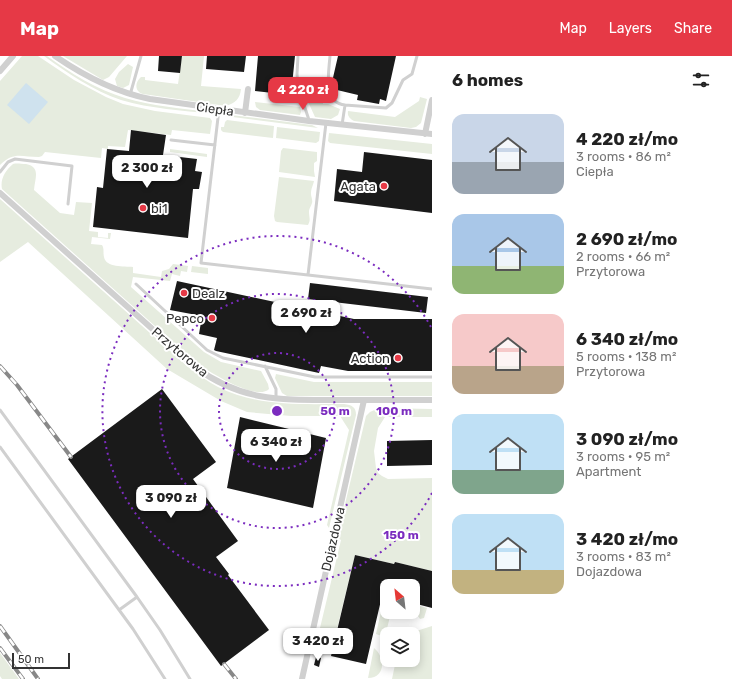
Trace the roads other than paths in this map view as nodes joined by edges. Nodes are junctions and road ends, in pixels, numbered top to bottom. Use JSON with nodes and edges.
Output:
{"nodes":[{"id":1,"x":14,"y":56,"type":"edge"},
{"id":2,"x":55,"y":56,"type":"edge"},
{"id":3,"x":140,"y":56,"type":"edge"},
{"id":4,"x":298,"y":56,"type":"edge"},
{"id":5,"x":330,"y":56,"type":"edge"},
{"id":6,"x":417,"y":56,"type":"edge"},
{"id":7,"x":0,"y":71,"type":"edge"},
{"id":8,"x":248,"y":89,"type":"dead end"},
{"id":9,"x":130,"y":95,"type":"junction"},
{"id":10,"x":432,"y":100,"type":"edge"},
{"id":11,"x":345,"y":105,"type":"junction"},
{"id":12,"x":219,"y":109,"type":"junction"},
{"id":13,"x":245,"y":113,"type":"junction"},
{"id":14,"x":309,"y":121,"type":"junction"},
{"id":15,"x":326,"y":123,"type":"junction"},
{"id":16,"x":342,"y":125,"type":"junction"},
{"id":17,"x":425,"y":134,"type":"junction"},
{"id":18,"x":432,"y":134,"type":"edge"},
{"id":19,"x":171,"y":140,"type":"dead end"},
{"id":20,"x":215,"y":145,"type":"junction"},
{"id":21,"x":0,"y":172,"type":"edge"},
{"id":22,"x":0,"y":193,"type":"edge"},
{"id":23,"x":68,"y":204,"type":"dead end"},
{"id":24,"x":308,"y":275,"type":"junction"},
{"id":25,"x":136,"y":284,"type":"dead end"},
{"id":26,"x":432,"y":289,"type":"edge"},
{"id":27,"x":265,"y":366,"type":"junction"},
{"id":28,"x":432,"y":377,"type":"edge"},
{"id":29,"x":276,"y":399,"type":"junction"},
{"id":30,"x":364,"y":400,"type":"junction"},
{"id":31,"x":432,"y":400,"type":"edge"},
{"id":32,"x":0,"y":410,"type":"edge"},
{"id":33,"x":0,"y":447,"type":"edge"},
{"id":34,"x":137,"y":597,"type":"junction"},
{"id":35,"x":119,"y":610,"type":"junction"},
{"id":36,"x":165,"y":679,"type":"edge"},
{"id":37,"x":190,"y":679,"type":"edge"},
{"id":38,"x":302,"y":679,"type":"edge"}],
"edges":[{"from":1,"to":7,"type":"street"},
{"from":2,"to":9,"type":"street","name":"Ciepła"},
{"from":3,"to":9,"type":"lane"},
{"from":4,"to":14,"type":"lane"},
{"from":5,"to":11,"type":"lane"},
{"from":6,"to":11,"type":"lane"},
{"from":8,"to":13,"type":"street"},
{"from":9,"to":12,"type":"street","name":"Ciepła"},
{"from":10,"to":17,"type":"street"},
{"from":11,"to":16,"type":"lane"},
{"from":12,"to":13,"type":"street","name":"Ciepła"},
{"from":12,"to":20,"type":"lane"},
{"from":13,"to":14,"type":"street","name":"Ciepła"},
{"from":14,"to":15,"type":"street","name":"Ciepła"},
{"from":15,"to":16,"type":"street","name":"Ciepła"},
{"from":15,"to":24,"type":"lane"},
{"from":16,"to":17,"type":"street","name":"Ciepła"},
{"from":17,"to":18,"type":"street","name":"Ciepła"},
{"from":19,"to":20,"type":"lane"},
{"from":20,"to":24,"type":"lane"},
{"from":21,"to":23,"type":"lane"},
{"from":22,"to":29,"type":"street","name":"Przytorowa"},
{"from":24,"to":26,"type":"lane"},
{"from":25,"to":27,"type":"lane"},
{"from":27,"to":28,"type":"lane"},
{"from":27,"to":29,"type":"lane"},
{"from":29,"to":30,"type":"street","name":"Przytorowa"},
{"from":30,"to":31,"type":"street","name":"Przytorowa"},
{"from":30,"to":38,"type":"street","name":"Dojazdowa"},
{"from":32,"to":34,"type":"lane"},
{"from":33,"to":35,"type":"lane"},
{"from":34,"to":35,"type":"lane"},
{"from":34,"to":37,"type":"lane"},
{"from":35,"to":36,"type":"lane"}]}
